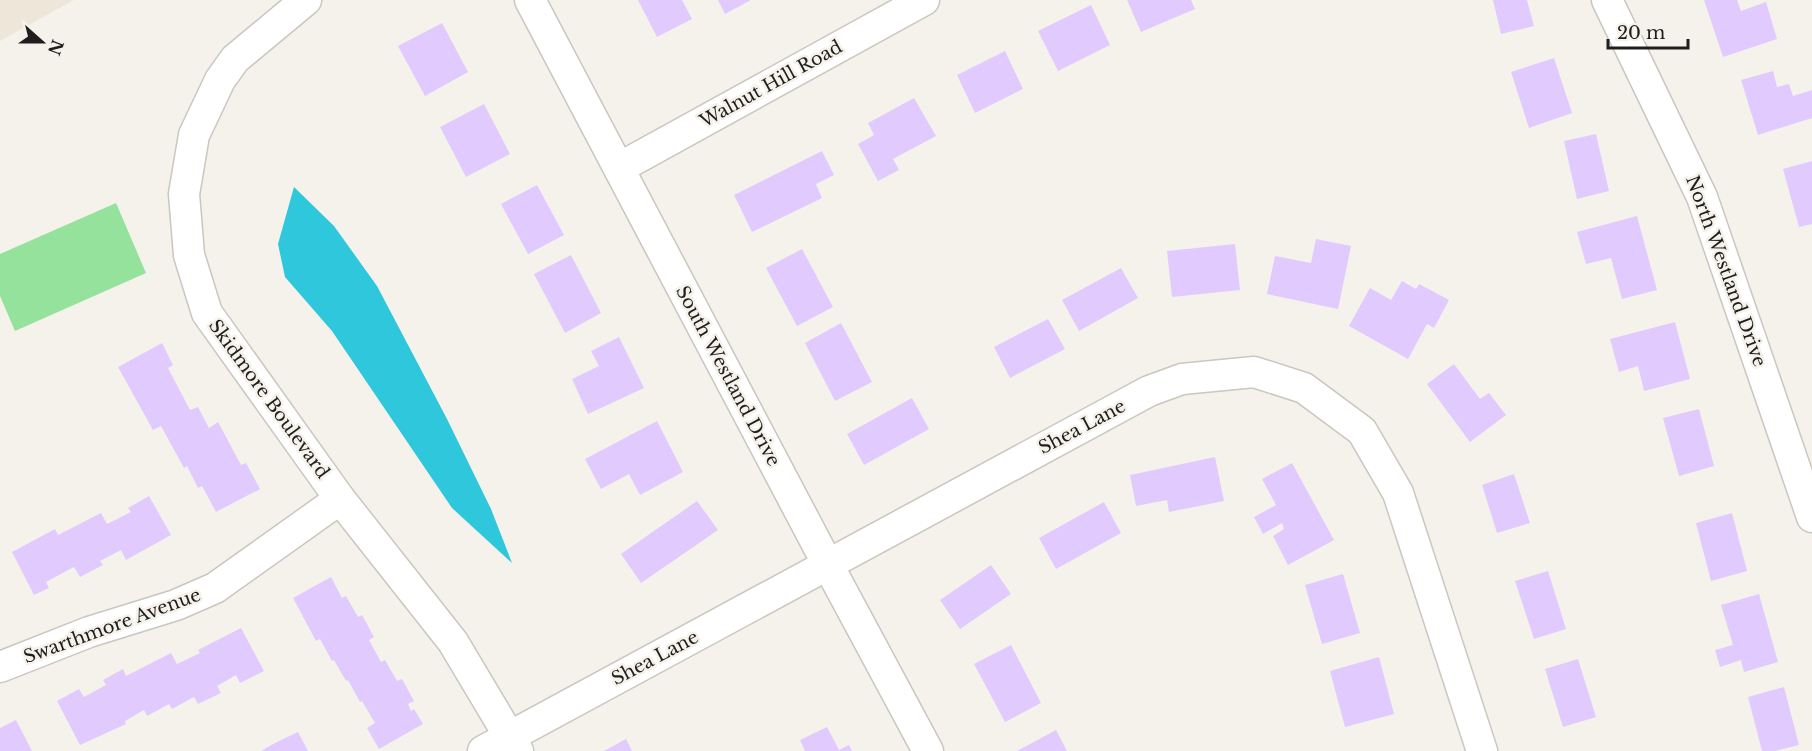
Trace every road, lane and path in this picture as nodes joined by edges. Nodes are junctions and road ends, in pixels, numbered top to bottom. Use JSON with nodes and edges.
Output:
{"nodes":[{"id":1,"x":306,"y":0,"type":"edge"},
{"id":2,"x":530,"y":0,"type":"edge"},
{"id":3,"x":924,"y":0,"type":"edge"},
{"id":4,"x":1607,"y":0,"type":"edge"},
{"id":5,"x":619,"y":168,"type":"junction"},
{"id":6,"x":1805,"y":475,"type":"edge"},
{"id":7,"x":340,"y":499,"type":"junction"},
{"id":8,"x":1812,"y":517,"type":"edge"},
{"id":9,"x":828,"y":565,"type":"junction"},
{"id":10,"x":0,"y":667,"type":"edge"},
{"id":11,"x":514,"y":744,"type":"edge"},
{"id":12,"x":483,"y":751,"type":"edge"},
{"id":13,"x":928,"y":751,"type":"edge"},
{"id":14,"x":1482,"y":751,"type":"edge"}],
"edges":[{"from":1,"to":7,"type":"street","name":"Skidmore Boulevard"},
{"from":2,"to":5,"type":"street","name":"South Westland Drive"},
{"from":3,"to":5,"type":"street","name":"Walnut Hill Road"},
{"from":4,"to":6,"type":"street","name":"North Westland Drive"},
{"from":5,"to":9,"type":"street","name":"South Westland Drive"},
{"from":6,"to":8,"type":"street","name":"North Westland Drive"},
{"from":7,"to":10,"type":"street","name":"Swarthmore Avenue"},
{"from":7,"to":11,"type":"street","name":"Skidmore Boulevard"},
{"from":9,"to":11,"type":"street","name":"Shea Lane"},
{"from":9,"to":13,"type":"street","name":"South Westland Drive"},
{"from":9,"to":14,"type":"street","name":"Shea Lane"},
{"from":11,"to":12,"type":"street","name":"Shea Lane"}]}
